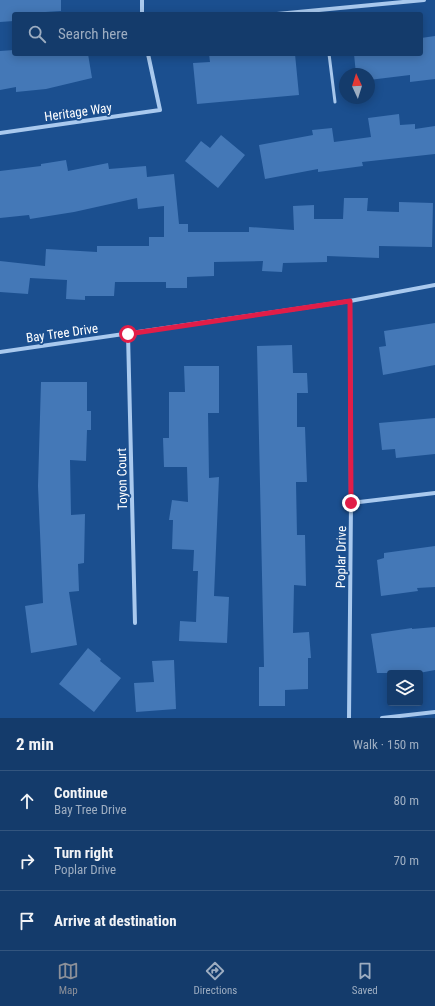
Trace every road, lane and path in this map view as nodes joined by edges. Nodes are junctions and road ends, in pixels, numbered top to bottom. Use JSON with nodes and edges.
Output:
{"nodes":[{"id":1,"x":142,"y":0,"type":"edge"},
{"id":2,"x":424,"y":0,"type":"edge"},
{"id":3,"x":390,"y":2,"type":"edge"},
{"id":4,"x":142,"y":12,"type":"edge"},
{"id":5,"x":323,"y":12,"type":"edge"},
{"id":6,"x":148,"y":56,"type":"edge"},
{"id":7,"x":329,"y":56,"type":"edge"},
{"id":8,"x":335,"y":102,"type":"dead end"},
{"id":9,"x":0,"y":133,"type":"edge"},
{"id":10,"x":435,"y":285,"type":"edge"},
{"id":11,"x":350,"y":301,"type":"junction"},
{"id":12,"x":128,"y":334,"type":"junction"},
{"id":13,"x":0,"y":352,"type":"edge"},
{"id":14,"x":435,"y":493,"type":"edge"},
{"id":15,"x":351,"y":503,"type":"junction"},
{"id":16,"x":135,"y":623,"type":"dead end"},
{"id":17,"x":435,"y":712,"type":"edge"},
{"id":18,"x":349,"y":718,"type":"edge"},
{"id":19,"x":382,"y":718,"type":"edge"}],
"edges":[{"from":1,"to":4,"type":"street"},
{"from":2,"to":3,"type":"street"},
{"from":3,"to":5,"type":"street"},
{"from":6,"to":9,"type":"street","name":"Heritage Way"},
{"from":7,"to":8,"type":"lane"},
{"from":10,"to":11,"type":"street","name":"Bay Tree Drive"},
{"from":11,"to":12,"type":"street","name":"Bay Tree Drive"},
{"from":11,"to":15,"type":"street","name":"Poplar Drive"},
{"from":12,"to":13,"type":"street","name":"Bay Tree Drive"},
{"from":12,"to":16,"type":"street","name":"Toyon Court"},
{"from":14,"to":15,"type":"street"},
{"from":15,"to":18,"type":"street","name":"Poplar Drive"},
{"from":17,"to":19,"type":"street"}]}
